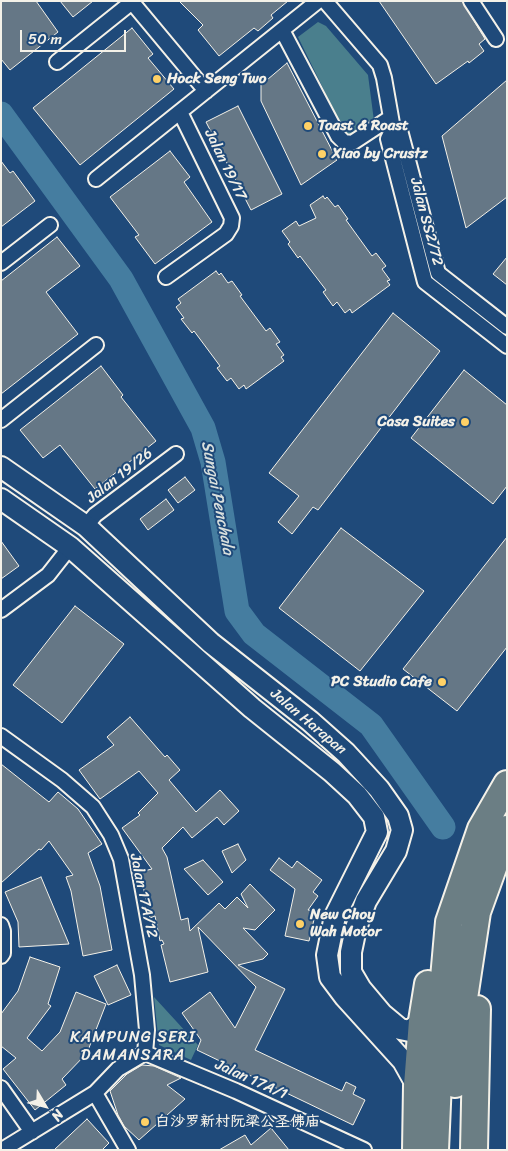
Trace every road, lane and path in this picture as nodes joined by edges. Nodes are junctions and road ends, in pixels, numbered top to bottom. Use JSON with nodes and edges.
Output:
{"nodes":[{"id":1,"x":318,"y":1,"type":"edge"},
{"id":2,"x":325,"y":1,"type":"edge"},
{"id":3,"x":471,"y":1,"type":"edge"},
{"id":4,"x":132,"y":2,"type":"edge"},
{"id":5,"x":282,"y":30,"type":"junction"},
{"id":6,"x":496,"y":39,"type":"dead end"},
{"id":7,"x":56,"y":62,"type":"dead end"},
{"id":8,"x":206,"y":91,"type":"junction"},
{"id":9,"x":180,"y":112,"type":"junction"},
{"id":10,"x":392,"y":123,"type":"junction"},
{"id":11,"x":410,"y":166,"type":"junction"},
{"id":12,"x":396,"y":170,"type":"junction"},
{"id":13,"x":96,"y":179,"type":"dead end"},
{"id":14,"x":50,"y":225,"type":"dead end"},
{"id":15,"x":426,"y":227,"type":"junction"},
{"id":16,"x":412,"y":232,"type":"junction"},
{"id":17,"x":1,"y":263,"type":"edge"},
{"id":18,"x":166,"y":277,"type":"dead end"},
{"id":19,"x":507,"y":327,"type":"edge"},
{"id":20,"x":96,"y":345,"type":"dead end"},
{"id":21,"x":507,"y":346,"type":"edge"},
{"id":22,"x":1,"y":420,"type":"edge"},
{"id":23,"x":176,"y":454,"type":"dead end"},
{"id":24,"x":1,"y":467,"type":"edge"},
{"id":25,"x":1,"y":499,"type":"edge"},
{"id":26,"x":86,"y":526,"type":"junction"},
{"id":27,"x":70,"y":547,"type":"junction"},
{"id":28,"x":1,"y":610,"type":"edge"},
{"id":29,"x":1,"y":736,"type":"edge"},
{"id":30,"x":507,"y":784,"type":"edge"},
{"id":31,"x":507,"y":829,"type":"edge"},
{"id":32,"x":507,"y":872,"type":"edge"},
{"id":33,"x":449,"y":922,"type":"junction"},
{"id":34,"x":1,"y":925,"type":"edge"},
{"id":35,"x":1,"y":956,"type":"edge"},
{"id":36,"x":422,"y":1021,"type":"junction"},
{"id":37,"x":145,"y":1053,"type":"junction"},
{"id":38,"x":417,"y":1086,"type":"junction"},
{"id":39,"x":1,"y":1088,"type":"edge"},
{"id":40,"x":95,"y":1093,"type":"junction"},
{"id":41,"x":32,"y":1132,"type":"junction"},
{"id":42,"x":2,"y":1150,"type":"edge"},
{"id":43,"x":128,"y":1150,"type":"edge"},
{"id":44,"x":364,"y":1150,"type":"edge"},
{"id":45,"x":416,"y":1150,"type":"edge"},
{"id":46,"x":435,"y":1150,"type":"edge"},
{"id":47,"x":450,"y":1150,"type":"edge"},
{"id":48,"x":474,"y":1150,"type":"edge"}],
"edges":[{"from":1,"to":5,"type":"street"},
{"from":2,"to":10,"type":"street"},
{"from":3,"to":6,"type":"street"},
{"from":4,"to":7,"type":"street"},
{"from":4,"to":8,"type":"street"},
{"from":5,"to":8,"type":"street"},
{"from":5,"to":10,"type":"street"},
{"from":8,"to":9,"type":"street"},
{"from":9,"to":13,"type":"street"},
{"from":9,"to":18,"type":"street","name":"Jalan 19/17"},
{"from":10,"to":11,"type":"street","name":"Jalan SS2/72"},
{"from":10,"to":12,"type":"street","name":"Jalan SS2/72"},
{"from":11,"to":12,"type":"street"},
{"from":11,"to":15,"type":"street","name":"Jalan SS2/72"},
{"from":12,"to":16,"type":"street","name":"Jalan SS2/72"},
{"from":14,"to":17,"type":"street"},
{"from":15,"to":16,"type":"street"},
{"from":15,"to":19,"type":"street","name":"Jalan SS2/72"},
{"from":16,"to":21,"type":"street","name":"Jalan SS2/72"},
{"from":20,"to":22,"type":"street"},
{"from":23,"to":26,"type":"street","name":"Jalan 19/26"},
{"from":24,"to":26,"type":"main road","name":"Jalan Harapan"},
{"from":25,"to":27,"type":"main road"},
{"from":26,"to":36,"type":"main road","name":"Jalan Harapan"},
{"from":27,"to":28,"type":"street"},
{"from":27,"to":38,"type":"main road"},
{"from":29,"to":37,"type":"street","name":"Jalan 17A/12"},
{"from":30,"to":33,"type":"highway"},
{"from":31,"to":47,"type":"highway"},
{"from":32,"to":48,"type":"highway"},
{"from":33,"to":36,"type":"highway"},
{"from":33,"to":46,"type":"highway"},
{"from":34,"to":35,"type":"street"},
{"from":36,"to":38,"type":"highway"},
{"from":37,"to":40,"type":"street"},
{"from":37,"to":44,"type":"street","name":"Jalan 17A/1"},
{"from":38,"to":45,"type":"highway"},
{"from":39,"to":41,"type":"street"},
{"from":40,"to":41,"type":"street"},
{"from":40,"to":43,"type":"street"},
{"from":41,"to":42,"type":"street"}]}
